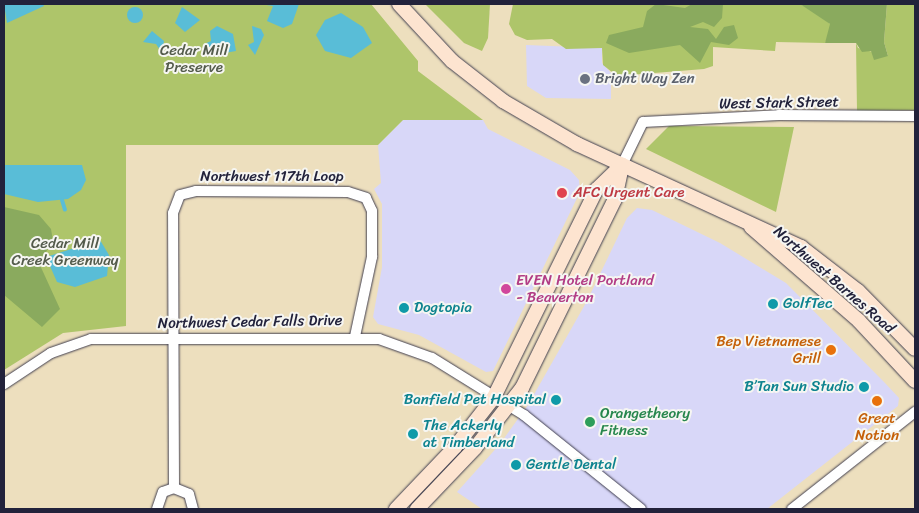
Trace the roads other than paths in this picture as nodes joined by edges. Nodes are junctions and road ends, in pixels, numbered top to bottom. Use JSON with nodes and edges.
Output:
{"nodes":[{"id":1,"x":398,"y":4,"type":"edge"},
{"id":2,"x":915,"y":116,"type":"edge"},
{"id":3,"x":622,"y":165,"type":"junction"},
{"id":4,"x":751,"y":227,"type":"junction"},
{"id":5,"x":355,"y":336,"type":"junction"},
{"id":6,"x":173,"y":338,"type":"junction"},
{"id":7,"x":915,"y":348,"type":"edge"},
{"id":8,"x":915,"y":380,"type":"edge"},
{"id":9,"x":4,"y":384,"type":"edge"},
{"id":10,"x":494,"y":396,"type":"junction"},
{"id":11,"x":509,"y":406,"type":"junction"},
{"id":12,"x":915,"y":412,"type":"edge"},
{"id":13,"x":174,"y":488,"type":"junction"},
{"id":14,"x":157,"y":509,"type":"edge"},
{"id":15,"x":193,"y":509,"type":"edge"},
{"id":16,"x":396,"y":509,"type":"edge"},
{"id":17,"x":417,"y":509,"type":"edge"},
{"id":18,"x":641,"y":509,"type":"edge"},
{"id":19,"x":792,"y":509,"type":"edge"}],
"edges":[{"from":1,"to":3,"type":"main road","name":"Northwest Barnes Road"},
{"from":2,"to":3,"type":"street","name":"West Stark Street"},
{"from":3,"to":4,"type":"main road","name":"Northwest Barnes Road"},
{"from":3,"to":10,"type":"main road"},
{"from":3,"to":11,"type":"main road"},
{"from":4,"to":7,"type":"main road","name":"Northwest Barnes Road"},
{"from":4,"to":8,"type":"main road","name":"Northwest Barnes Road"},
{"from":5,"to":6,"type":"street","name":"Northwest Cedar Falls Drive"},
{"from":5,"to":6,"type":"street","name":"Northwest 117th Loop"},
{"from":5,"to":10,"type":"street","name":"Northwest Cedar Falls Drive"},
{"from":6,"to":9,"type":"street","name":"Northwest Cedar Falls Drive"},
{"from":6,"to":13,"type":"street","name":"Northwest 117th Loop"},
{"from":10,"to":11,"type":"street","name":"Northwest Cedar Falls Drive"},
{"from":10,"to":16,"type":"main road"},
{"from":11,"to":17,"type":"main road"},
{"from":11,"to":18,"type":"street"},
{"from":12,"to":19,"type":"street"},
{"from":13,"to":14,"type":"street"},
{"from":13,"to":15,"type":"street"}]}
